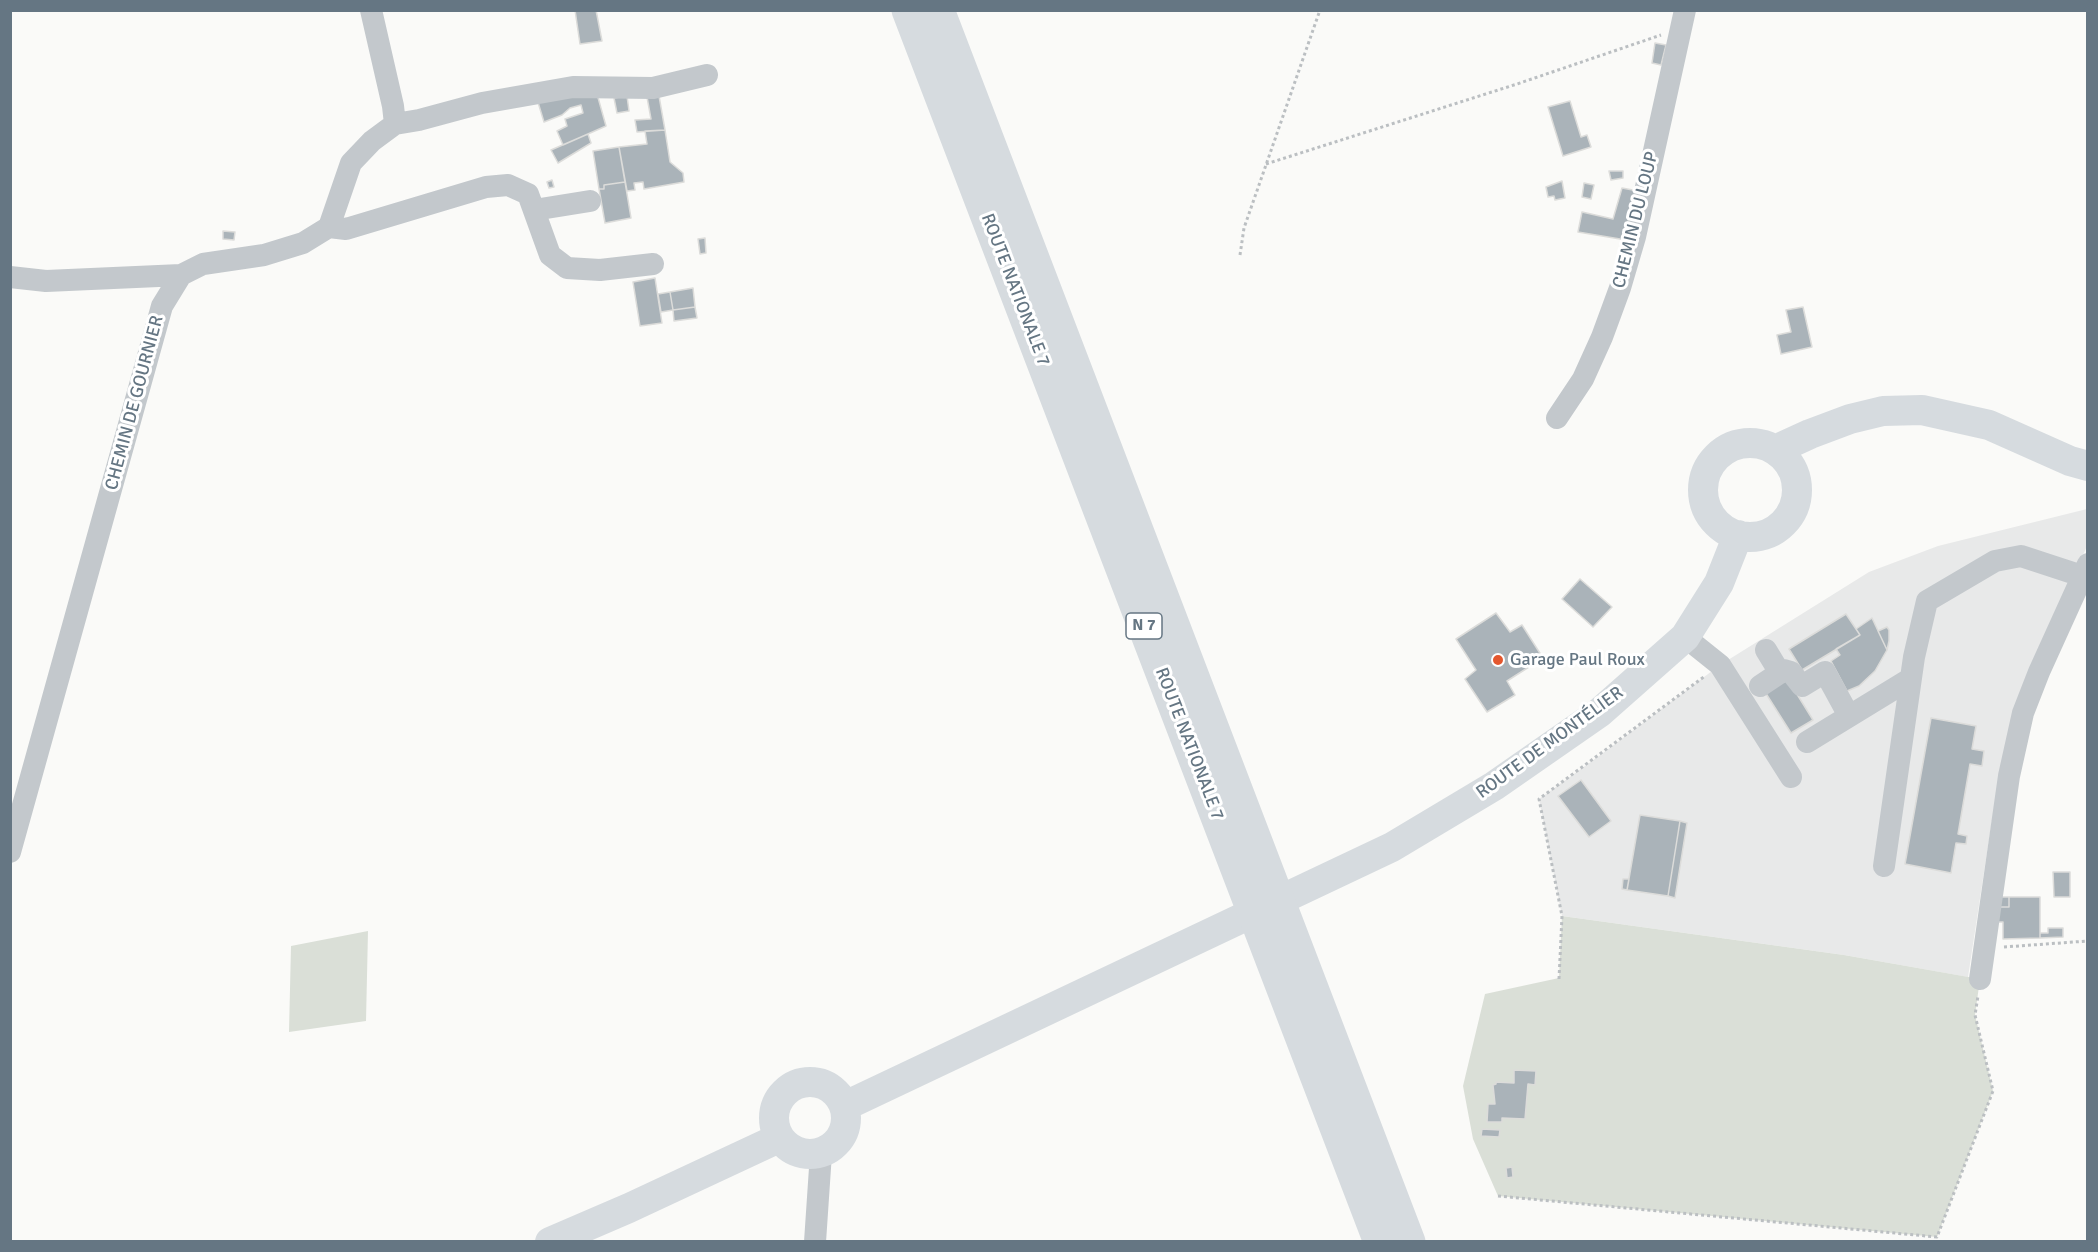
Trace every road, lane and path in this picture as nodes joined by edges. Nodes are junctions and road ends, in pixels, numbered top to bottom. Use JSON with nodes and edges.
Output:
{"nodes":[{"id":1,"x":371,"y":10,"type":"edge"},
{"id":2,"x":908,"y":10,"type":"edge"},
{"id":3,"x":938,"y":10,"type":"edge"},
{"id":4,"x":1320,"y":10,"type":"edge"},
{"id":5,"x":1683,"y":19,"type":"edge"},
{"id":6,"x":708,"y":75,"type":"dead end"},
{"id":7,"x":394,"y":124,"type":"junction"},
{"id":8,"x":1266,"y":164,"type":"junction"},
{"id":9,"x":590,"y":201,"type":"dead end"},
{"id":10,"x":534,"y":210,"type":"junction"},
{"id":11,"x":328,"y":227,"type":"junction"},
{"id":12,"x":1240,"y":255,"type":"dead end"},
{"id":13,"x":653,"y":264,"type":"dead end"},
{"id":14,"x":181,"y":275,"type":"junction"},
{"id":15,"x":10,"y":277,"type":"edge"},
{"id":16,"x":1557,"y":418,"type":"dead end"},
{"id":17,"x":1775,"y":450,"type":"junction"},
{"id":18,"x":2088,"y":466,"type":"edge"},
{"id":19,"x":1738,"y":536,"type":"junction"},
{"id":20,"x":2085,"y":570,"type":"edge"},
{"id":21,"x":1685,"y":637,"type":"junction"},
{"id":22,"x":1766,"y":650,"type":"dead end"},
{"id":23,"x":1720,"y":665,"type":"junction"},
{"id":24,"x":1780,"y":673,"type":"junction"},
{"id":25,"x":1910,"y":679,"type":"junction"},
{"id":26,"x":1760,"y":686,"type":"dead end"},
{"id":27,"x":1849,"y":716,"type":"junction"},
{"id":28,"x":1808,"y":742,"type":"dead end"},
{"id":29,"x":1791,"y":777,"type":"dead end"},
{"id":30,"x":10,"y":852,"type":"edge"},
{"id":31,"x":1884,"y":866,"type":"dead end"},
{"id":32,"x":2088,"y":941,"type":"edge"},
{"id":33,"x":1985,"y":948,"type":"junction"},
{"id":34,"x":1559,"y":978,"type":"dead end"},
{"id":35,"x":1980,"y":979,"type":"joint"},
{"id":36,"x":845,"y":1106,"type":"junction"},
{"id":37,"x":779,"y":1138,"type":"junction"},
{"id":38,"x":821,"y":1153,"type":"junction"},
{"id":39,"x":1498,"y":1196,"type":"dead end"},
{"id":40,"x":550,"y":1242,"type":"edge"},
{"id":41,"x":815,"y":1242,"type":"edge"},
{"id":42,"x":1380,"y":1242,"type":"edge"},
{"id":43,"x":1409,"y":1242,"type":"edge"}],
"edges":[{"from":1,"to":7,"type":"street"},
{"from":2,"to":42,"type":"highway","name":"ROUTE NATIONALE 7","number":"N 7"},
{"from":3,"to":43,"type":"highway","name":"ROUTE NATIONALE 7","number":"N 7"},
{"from":4,"to":8,"type":"path"},
{"from":5,"to":8,"type":"path"},
{"from":5,"to":16,"type":"street","name":"CHEMIN DU LOUP"},
{"from":6,"to":7,"type":"street"},
{"from":7,"to":11,"type":"street"},
{"from":8,"to":12,"type":"path"},
{"from":9,"to":10,"type":"street"},
{"from":10,"to":11,"type":"street"},
{"from":10,"to":13,"type":"street"},
{"from":11,"to":14,"type":"street"},
{"from":14,"to":15,"type":"street"},
{"from":14,"to":30,"type":"street","name":"CHEMIN DE GOURNIER"},
{"from":17,"to":18,"type":"main road"},
{"from":17,"to":19,"type":"main road"},
{"from":17,"to":19,"type":"main road"},
{"from":19,"to":21,"type":"main road","name":"ROUTE DE MONTÉLIER"},
{"from":20,"to":25,"type":"street"},
{"from":20,"to":33,"type":"street"},
{"from":21,"to":23,"type":"street"},
{"from":21,"to":36,"type":"main road","name":"ROUTE DE MONTÉLIER"},
{"from":22,"to":24,"type":"street"},
{"from":23,"to":29,"type":"street"},
{"from":23,"to":34,"type":"path"},
{"from":24,"to":26,"type":"street"},
{"from":24,"to":27,"type":"street"},
{"from":25,"to":27,"type":"street"},
{"from":25,"to":31,"type":"street"},
{"from":27,"to":28,"type":"street"},
{"from":32,"to":33,"type":"path"},
{"from":33,"to":35,"type":"street"},
{"from":35,"to":39,"type":"path"},
{"from":36,"to":37,"type":"main road"},
{"from":36,"to":38,"type":"main road"},
{"from":37,"to":38,"type":"main road"},
{"from":37,"to":40,"type":"main road"},
{"from":38,"to":41,"type":"street"}]}
